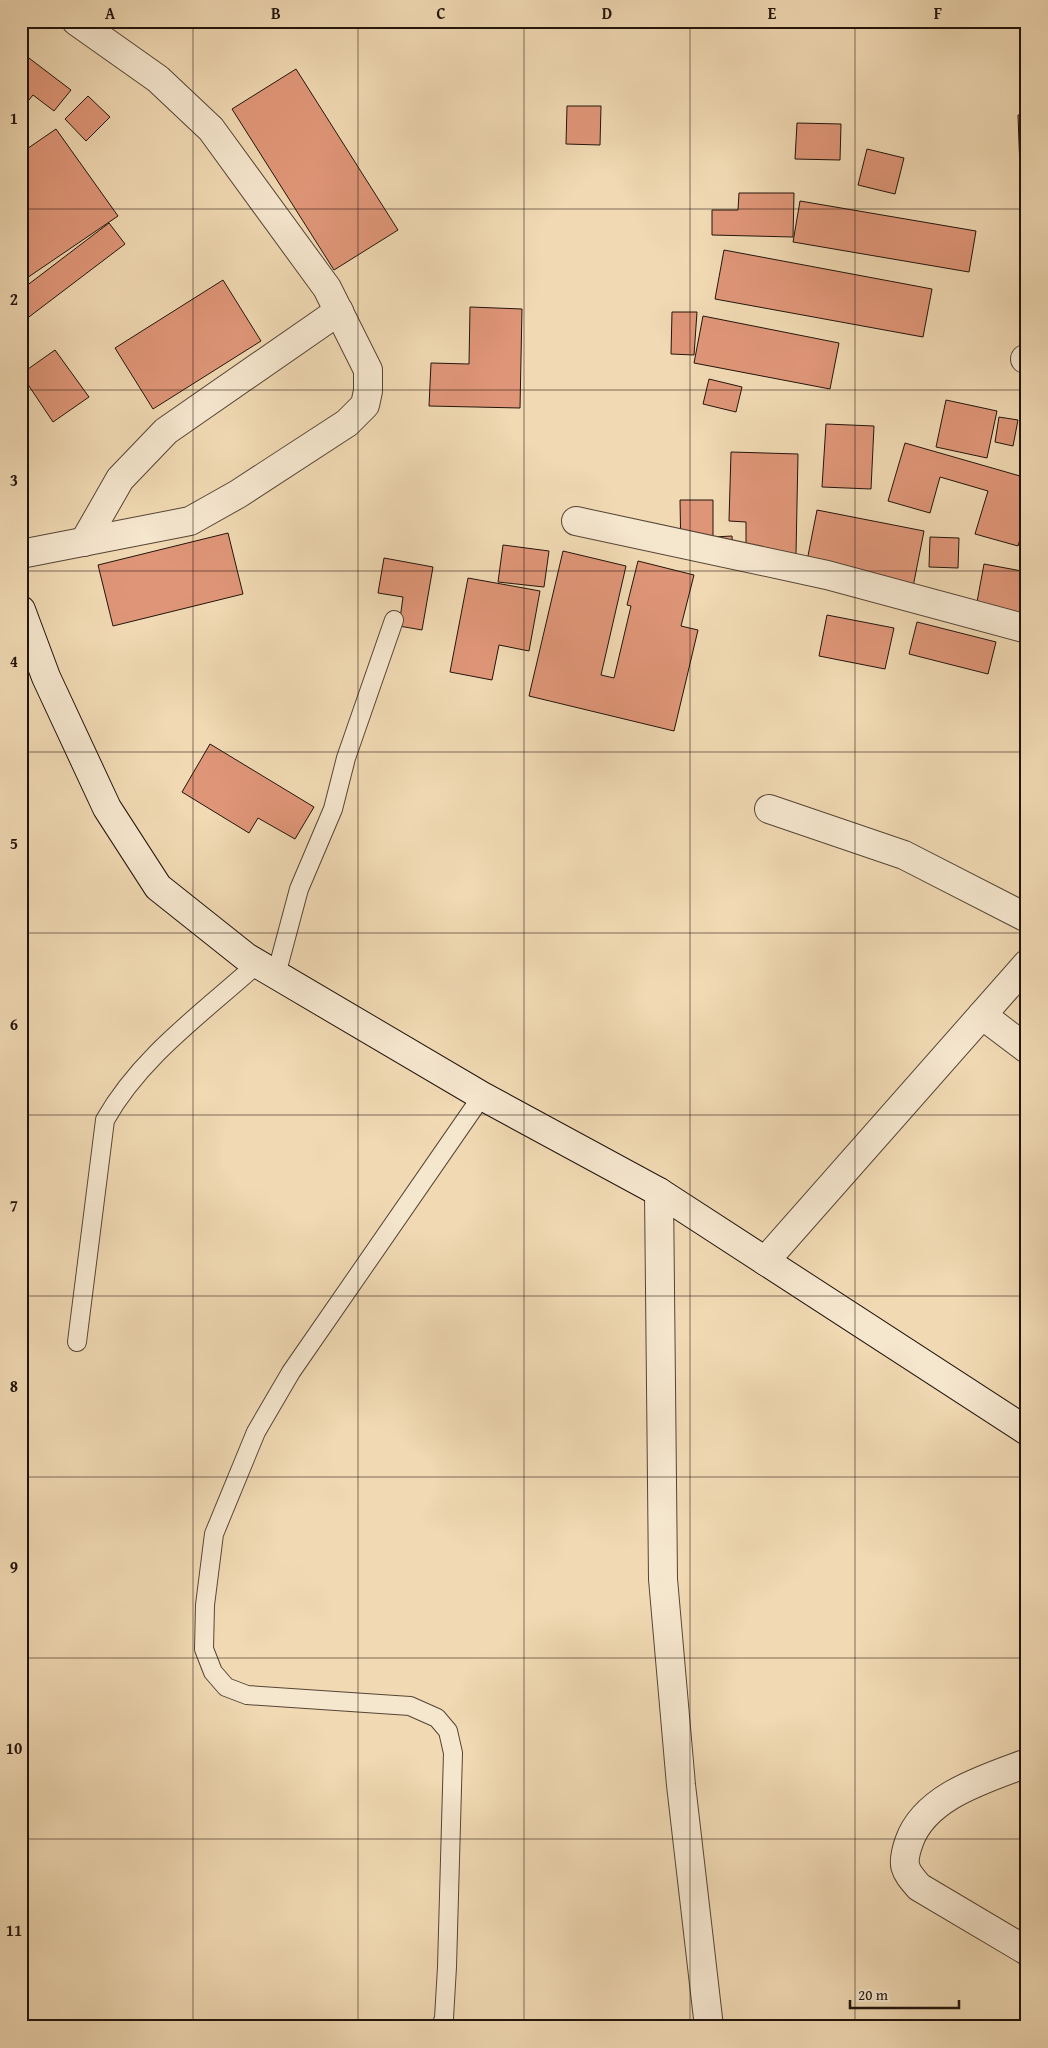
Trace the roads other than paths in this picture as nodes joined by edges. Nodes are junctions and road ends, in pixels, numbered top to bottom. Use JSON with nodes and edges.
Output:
{"nodes":[{"id":1,"x":76,"y":21,"type":"edge"},
{"id":2,"x":339,"y":311,"type":"junction"},
{"id":3,"x":576,"y":521,"type":"dead end"},
{"id":4,"x":84,"y":542,"type":"junction"},
{"id":5,"x":21,"y":554,"type":"edge"},
{"id":6,"x":21,"y":610,"type":"edge"},
{"id":7,"x":394,"y":620,"type":"dead end"},
{"id":8,"x":1027,"y":629,"type":"edge"},
{"id":9,"x":770,"y":809,"type":"dead end"},
{"id":10,"x":1027,"y":918,"type":"edge"},
{"id":11,"x":1027,"y":964,"type":"edge"},
{"id":12,"x":267,"y":969,"type":"junction"},
{"id":13,"x":982,"y":1015,"type":"junction"},
{"id":14,"x":1027,"y":1048,"type":"edge"},
{"id":15,"x":482,"y":1096,"type":"junction"},
{"id":16,"x":658,"y":1192,"type":"junction"},
{"id":17,"x":765,"y":1261,"type":"junction"},
{"id":18,"x":77,"y":1342,"type":"dead end"},
{"id":19,"x":1027,"y":1431,"type":"edge"},
{"id":20,"x":1027,"y":1763,"type":"edge"},
{"id":21,"x":1027,"y":1950,"type":"edge"},
{"id":22,"x":440,"y":2027,"type":"edge"},
{"id":23,"x":709,"y":2027,"type":"edge"}],
"edges":[{"from":1,"to":2,"type":"street"},
{"from":2,"to":4,"type":"street"},
{"from":2,"to":4,"type":"street"},
{"from":3,"to":8,"type":"street"},
{"from":4,"to":5,"type":"street"},
{"from":6,"to":12,"type":"street"},
{"from":7,"to":12,"type":"lane"},
{"from":9,"to":10,"type":"street"},
{"from":11,"to":13,"type":"street"},
{"from":12,"to":15,"type":"street"},
{"from":12,"to":18,"type":"lane"},
{"from":13,"to":14,"type":"street"},
{"from":13,"to":17,"type":"street"},
{"from":15,"to":16,"type":"street"},
{"from":15,"to":22,"type":"lane"},
{"from":16,"to":17,"type":"street"},
{"from":16,"to":23,"type":"street"},
{"from":17,"to":19,"type":"street"},
{"from":20,"to":21,"type":"street"}]}
